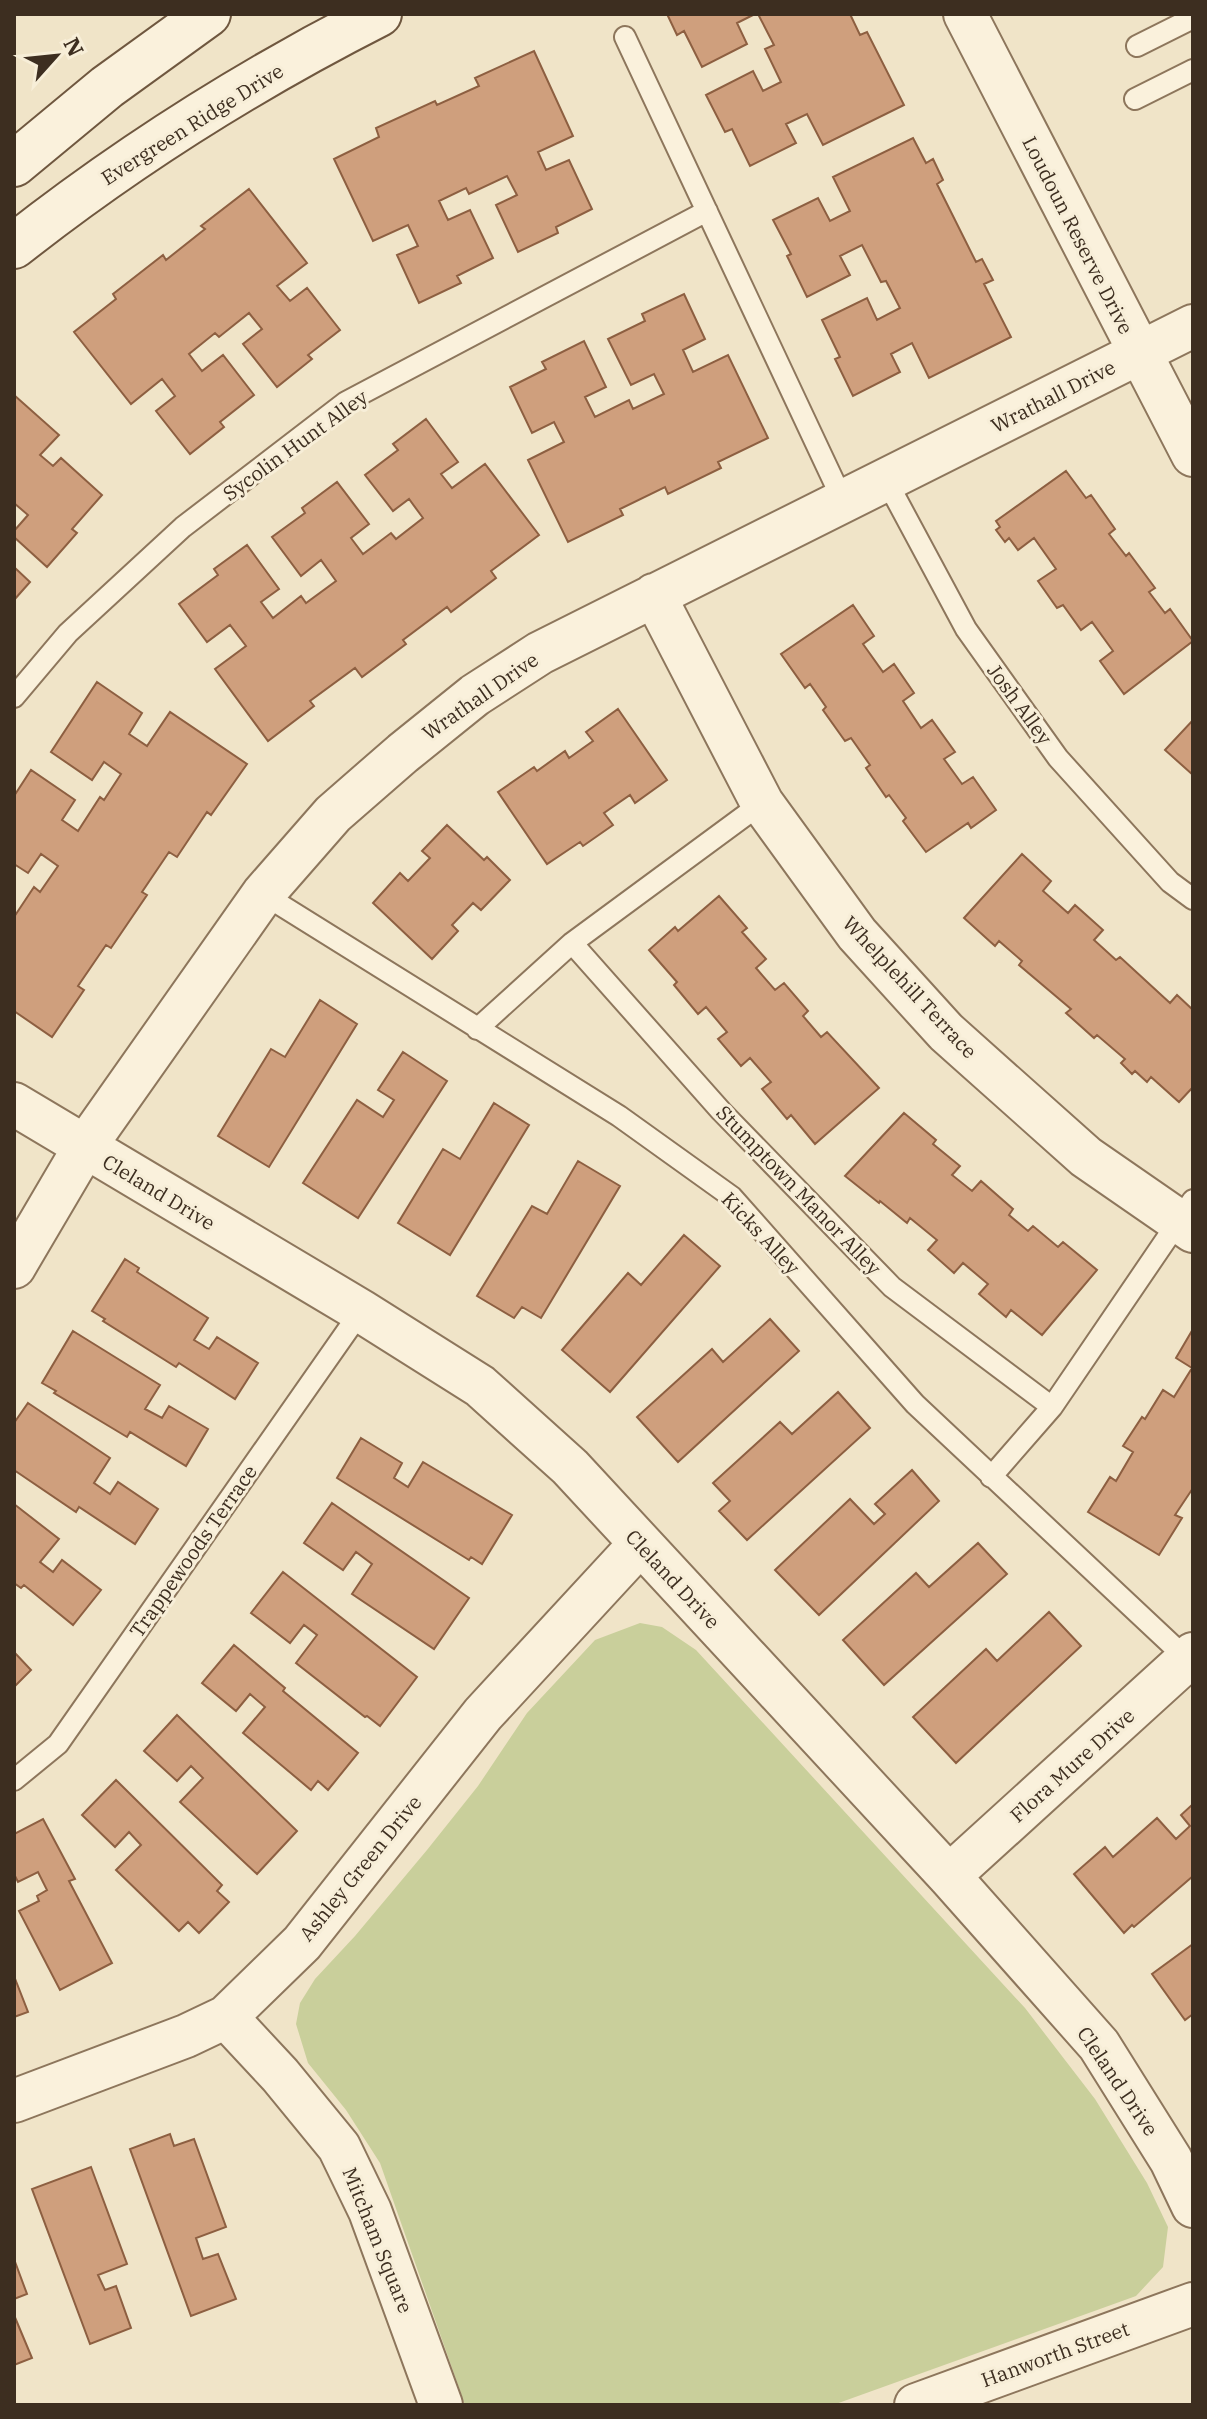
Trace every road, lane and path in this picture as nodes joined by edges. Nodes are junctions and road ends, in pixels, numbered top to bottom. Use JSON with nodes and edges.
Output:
{"nodes":[{"id":1,"x":208,"y":14,"type":"edge"},
{"id":2,"x":379,"y":14,"type":"edge"},
{"id":3,"x":965,"y":14,"type":"edge"},
{"id":4,"x":1193,"y":18,"type":"edge"},
{"id":5,"x":625,"y":37,"type":"dead end"},
{"id":6,"x":1137,"y":46,"type":"dead end"},
{"id":7,"x":1193,"y":70,"type":"edge"},
{"id":8,"x":1135,"y":99,"type":"dead end"},
{"id":9,"x":14,"y":164,"type":"edge"},
{"id":10,"x":707,"y":211,"type":"junction"},
{"id":11,"x":14,"y":246,"type":"edge"},
{"id":12,"x":1193,"y":326,"type":"edge"},
{"id":13,"x":1139,"y":353,"type":"junction"},
{"id":14,"x":1193,"y":455,"type":"edge"},
{"id":15,"x":886,"y":480,"type":"junction"},
{"id":16,"x":843,"y":501,"type":"junction"},
{"id":17,"x":654,"y":595,"type":"junction"},
{"id":18,"x":14,"y":697,"type":"edge"},
{"id":19,"x":762,"y":803,"type":"junction"},
{"id":20,"x":263,"y":894,"type":"junction"},
{"id":21,"x":1193,"y":899,"type":"edge"},
{"id":22,"x":572,"y":943,"type":"junction"},
{"id":23,"x":477,"y":1029,"type":"junction"},
{"id":24,"x":14,"y":1104,"type":"edge"},
{"id":25,"x":84,"y":1148,"type":"junction"},
{"id":26,"x":1188,"y":1218,"type":"edge"},
{"id":27,"x":14,"y":1267,"type":"edge"},
{"id":28,"x":361,"y":1311,"type":"junction"},
{"id":29,"x":1052,"y":1407,"type":"junction"},
{"id":30,"x":991,"y":1477,"type":"junction"},
{"id":31,"x":640,"y":1544,"type":"junction"},
{"id":32,"x":1191,"y":1657,"type":"edge"},
{"id":33,"x":14,"y":1780,"type":"edge"},
{"id":34,"x":949,"y":1876,"type":"junction"},
{"id":35,"x":226,"y":2017,"type":"junction"},
{"id":36,"x":14,"y":2101,"type":"edge"},
{"id":37,"x":1193,"y":2206,"type":"edge"},
{"id":38,"x":1193,"y":2304,"type":"edge"},
{"id":39,"x":441,"y":2405,"type":"edge"},
{"id":40,"x":916,"y":2405,"type":"edge"}],
"edges":[{"from":1,"to":9,"type":"street"},
{"from":2,"to":11,"type":"street","name":"Evergreen Ridge Drive"},
{"from":3,"to":13,"type":"street","name":"Loudoun Reserve Drive"},
{"from":4,"to":6,"type":"lane"},
{"from":5,"to":10,"type":"lane"},
{"from":7,"to":8,"type":"lane"},
{"from":10,"to":16,"type":"lane"},
{"from":10,"to":18,"type":"lane","name":"Sycolin Hunt Alley"},
{"from":12,"to":13,"type":"street","name":"Wrathall Drive"},
{"from":13,"to":14,"type":"street","name":"Loudoun Reserve Drive"},
{"from":13,"to":15,"type":"street","name":"Wrathall Drive"},
{"from":15,"to":16,"type":"street","name":"Wrathall Drive"},
{"from":15,"to":21,"type":"lane","name":"Josh Alley"},
{"from":16,"to":17,"type":"street","name":"Wrathall Drive"},
{"from":17,"to":19,"type":"street","name":"Whelplehill Terrace"},
{"from":17,"to":20,"type":"street","name":"Wrathall Drive"},
{"from":19,"to":22,"type":"lane"},
{"from":19,"to":26,"type":"street","name":"Whelplehill Terrace"},
{"from":20,"to":23,"type":"lane","name":"Kicks Alley"},
{"from":20,"to":25,"type":"street","name":"Wrathall Drive"},
{"from":22,"to":23,"type":"lane"},
{"from":22,"to":29,"type":"lane","name":"Stumptown Manor Alley"},
{"from":23,"to":30,"type":"lane","name":"Kicks Alley"},
{"from":24,"to":25,"type":"street","name":"Cleland Drive"},
{"from":25,"to":27,"type":"street","name":"Wrathall Drive"},
{"from":25,"to":28,"type":"street","name":"Cleland Drive"},
{"from":26,"to":29,"type":"lane"},
{"from":28,"to":31,"type":"street","name":"Cleland Drive"},
{"from":28,"to":33,"type":"lane","name":"Trappewoods Terrace"},
{"from":29,"to":30,"type":"lane"},
{"from":30,"to":32,"type":"lane","name":"Kicks Alley"},
{"from":31,"to":34,"type":"street","name":"Cleland Drive"},
{"from":31,"to":35,"type":"street","name":"Ashley Green Drive"},
{"from":32,"to":34,"type":"street","name":"Flora Mure Drive"},
{"from":34,"to":37,"type":"street","name":"Cleland Drive"},
{"from":35,"to":36,"type":"street","name":"Ashley Green Drive"},
{"from":35,"to":39,"type":"street","name":"Mitcham Square"},
{"from":38,"to":40,"type":"street","name":"Hanworth Street"}]}
